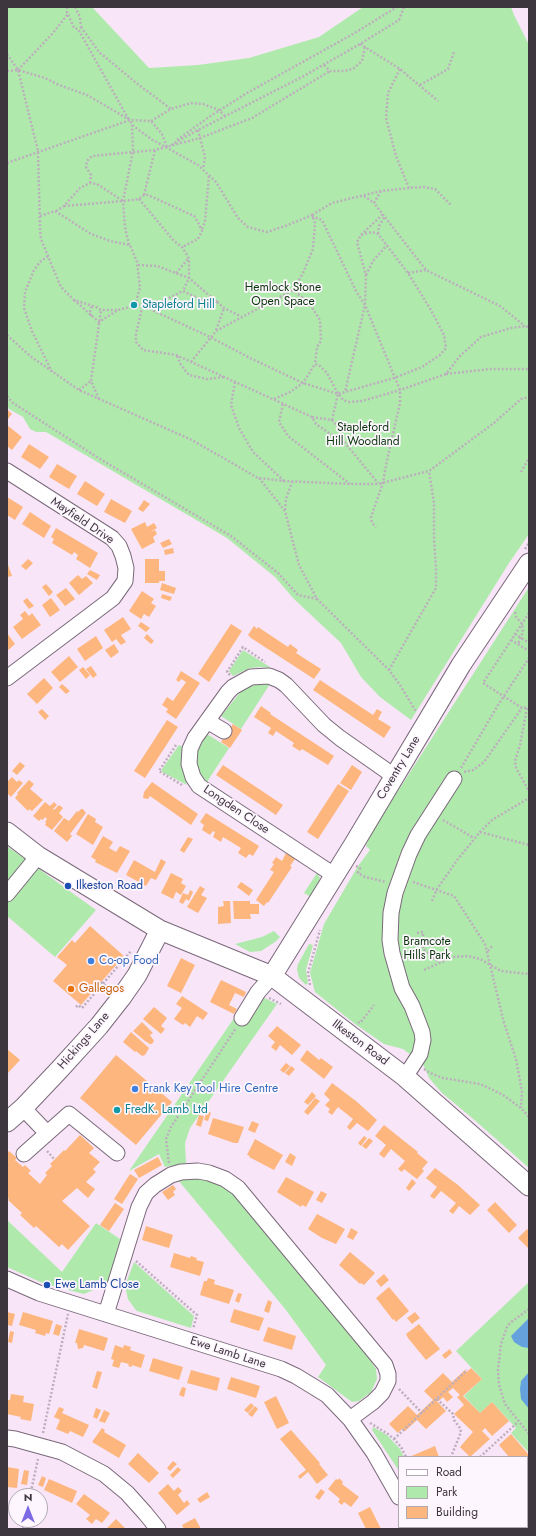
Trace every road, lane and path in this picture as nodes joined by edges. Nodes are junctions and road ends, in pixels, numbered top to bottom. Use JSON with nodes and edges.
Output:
{"nodes":[{"id":1,"x":67,"y":7,"type":"edge"},
{"id":2,"x":75,"y":7,"type":"edge"},
{"id":3,"x":396,"y":7,"type":"edge"},
{"id":4,"x":404,"y":7,"type":"edge"},
{"id":5,"x":68,"y":14,"type":"junction"},
{"id":6,"x":81,"y":27,"type":"junction"},
{"id":7,"x":78,"y":29,"type":"junction"},
{"id":8,"x":360,"y":44,"type":"junction"},
{"id":9,"x":365,"y":46,"type":"junction"},
{"id":10,"x":454,"y":52,"type":"dead end"},
{"id":11,"x":7,"y":54,"type":"edge"},
{"id":12,"x":324,"y":65,"type":"junction"},
{"id":13,"x":400,"y":68,"type":"junction"},
{"id":14,"x":18,"y":70,"type":"junction"},
{"id":15,"x":7,"y":71,"type":"edge"},
{"id":16,"x":330,"y":71,"type":"junction"},
{"id":17,"x":420,"y":85,"type":"junction"},
{"id":18,"x":438,"y":101,"type":"dead end"},
{"id":19,"x":171,"y":108,"type":"junction"},
{"id":20,"x":218,"y":110,"type":"junction"},
{"id":21,"x":226,"y":116,"type":"junction"},
{"id":22,"x":130,"y":120,"type":"junction"},
{"id":23,"x":151,"y":121,"type":"junction"},
{"id":24,"x":132,"y":125,"type":"junction"},
{"id":25,"x":198,"y":130,"type":"junction"},
{"id":26,"x":200,"y":138,"type":"junction"},
{"id":27,"x":167,"y":147,"type":"junction"},
{"id":28,"x":155,"y":150,"type":"junction"},
{"id":29,"x":38,"y":151,"type":"junction"},
{"id":30,"x":133,"y":151,"type":"junction"},
{"id":31,"x":7,"y":163,"type":"edge"},
{"id":32,"x":203,"y":169,"type":"junction"},
{"id":33,"x":209,"y":175,"type":"junction"},
{"id":34,"x":90,"y":183,"type":"junction"},
{"id":35,"x":409,"y":188,"type":"junction"},
{"id":36,"x":381,"y":191,"type":"junction"},
{"id":37,"x":144,"y":195,"type":"junction"},
{"id":38,"x":364,"y":196,"type":"junction"},
{"id":39,"x":139,"y":199,"type":"junction"},
{"id":40,"x":123,"y":201,"type":"junction"},
{"id":41,"x":374,"y":203,"type":"junction"},
{"id":42,"x":451,"y":205,"type":"dead end"},
{"id":43,"x":64,"y":206,"type":"junction"},
{"id":44,"x":55,"y":211,"type":"junction"},
{"id":45,"x":312,"y":215,"type":"junction"},
{"id":46,"x":384,"y":215,"type":"junction"},
{"id":47,"x":40,"y":216,"type":"junction"},
{"id":48,"x":201,"y":229,"type":"junction"},
{"id":49,"x":378,"y":234,"type":"junction"},
{"id":50,"x":361,"y":235,"type":"junction"},
{"id":51,"x":130,"y":245,"type":"junction"},
{"id":52,"x":387,"y":245,"type":"junction"},
{"id":53,"x":182,"y":247,"type":"junction"},
{"id":54,"x":48,"y":256,"type":"junction"},
{"id":55,"x":189,"y":259,"type":"junction"},
{"id":56,"x":138,"y":265,"type":"junction"},
{"id":57,"x":426,"y":270,"type":"junction"},
{"id":58,"x":176,"y":273,"type":"junction"},
{"id":59,"x":408,"y":273,"type":"junction"},
{"id":60,"x":366,"y":276,"type":"junction"},
{"id":61,"x":189,"y":278,"type":"junction"},
{"id":62,"x":293,"y":290,"type":"junction"},
{"id":63,"x":183,"y":291,"type":"junction"},
{"id":64,"x":74,"y":300,"type":"junction"},
{"id":65,"x":217,"y":302,"type":"junction"},
{"id":66,"x":143,"y":304,"type":"junction"},
{"id":67,"x":135,"y":305,"type":"junction"},
{"id":68,"x":365,"y":305,"type":"junction"},
{"id":69,"x":92,"y":306,"type":"junction"},
{"id":70,"x":224,"y":308,"type":"junction"},
{"id":71,"x":101,"y":310,"type":"junction"},
{"id":72,"x":118,"y":310,"type":"junction"},
{"id":73,"x":91,"y":316,"type":"junction"},
{"id":74,"x":242,"y":317,"type":"junction"},
{"id":75,"x":99,"y":322,"type":"junction"},
{"id":76,"x":527,"y":327,"type":"edge"},
{"id":77,"x":216,"y":331,"type":"junction"},
{"id":78,"x":7,"y":335,"type":"edge"},
{"id":79,"x":210,"y":337,"type":"junction"},
{"id":80,"x":176,"y":356,"type":"junction"},
{"id":81,"x":191,"y":362,"type":"junction"},
{"id":82,"x":315,"y":364,"type":"junction"},
{"id":83,"x":529,"y":369,"type":"edge"},
{"id":84,"x":52,"y":372,"type":"junction"},
{"id":85,"x":446,"y":374,"type":"junction"},
{"id":86,"x":225,"y":377,"type":"junction"},
{"id":87,"x":394,"y":378,"type":"junction"},
{"id":88,"x":91,"y":381,"type":"junction"},
{"id":89,"x":235,"y":382,"type":"junction"},
{"id":90,"x":303,"y":383,"type":"junction"},
{"id":91,"x":79,"y":390,"type":"junction"},
{"id":92,"x":400,"y":390,"type":"junction"},
{"id":93,"x":345,"y":392,"type":"junction"},
{"id":94,"x":338,"y":394,"type":"junction"},
{"id":95,"x":7,"y":396,"type":"edge"},
{"id":96,"x":529,"y":397,"type":"edge"},
{"id":97,"x":99,"y":399,"type":"junction"},
{"id":98,"x":274,"y":399,"type":"junction"},
{"id":99,"x":283,"y":404,"type":"junction"},
{"id":100,"x":312,"y":417,"type":"junction"},
{"id":101,"x":332,"y":420,"type":"junction"},
{"id":102,"x":341,"y":438,"type":"junction"},
{"id":103,"x":529,"y":458,"type":"edge"},
{"id":104,"x":7,"y":471,"type":"edge"},
{"id":105,"x":429,"y":471,"type":"junction"},
{"id":106,"x":521,"y":472,"type":"dead end"},
{"id":107,"x":258,"y":478,"type":"junction"},
{"id":108,"x":284,"y":481,"type":"junction"},
{"id":109,"x":292,"y":482,"type":"junction"},
{"id":110,"x":384,"y":483,"type":"junction"},
{"id":111,"x":350,"y":484,"type":"junction"},
{"id":112,"x":378,"y":484,"type":"junction"},
{"id":113,"x":285,"y":511,"type":"junction"},
{"id":114,"x":376,"y":527,"type":"dead end"},
{"id":115,"x":529,"y":563,"type":"edge"},
{"id":116,"x":317,"y":600,"type":"junction"},
{"id":117,"x":516,"y":608,"type":"dead end"},
{"id":118,"x":529,"y":613,"type":"edge"},
{"id":119,"x":522,"y":624,"type":"junction"},
{"id":120,"x":515,"y":634,"type":"junction"},
{"id":121,"x":521,"y":638,"type":"junction"},
{"id":122,"x":511,"y":640,"type":"junction"},
{"id":123,"x":529,"y":642,"type":"edge"},
{"id":124,"x":518,"y":644,"type":"junction"},
{"id":125,"x":529,"y":651,"type":"edge"},
{"id":126,"x":529,"y":658,"type":"edge"},
{"id":127,"x":389,"y":670,"type":"junction"},
{"id":128,"x":7,"y":678,"type":"edge"},
{"id":129,"x":504,"y":696,"type":"junction"},
{"id":130,"x":522,"y":708,"type":"junction"},
{"id":131,"x":528,"y":708,"type":"edge"},
{"id":132,"x":413,"y":714,"type":"dead end"},
{"id":133,"x":207,"y":721,"type":"junction"},
{"id":134,"x":224,"y":731,"type":"dead end"},
{"id":135,"x":394,"y":776,"type":"junction"},
{"id":136,"x":454,"y":779,"type":"dead end"},
{"id":137,"x":529,"y":791,"type":"edge"},
{"id":138,"x":529,"y":798,"type":"edge"},
{"id":139,"x":431,"y":814,"type":"junction"},
{"id":140,"x":7,"y":832,"type":"edge"},
{"id":141,"x":480,"y":832,"type":"junction"},
{"id":142,"x":474,"y":838,"type":"junction"},
{"id":143,"x":529,"y":845,"type":"edge"},
{"id":144,"x":38,"y":856,"type":"junction"},
{"id":145,"x":343,"y":873,"type":"junction"},
{"id":146,"x":399,"y":882,"type":"junction"},
{"id":147,"x":437,"y":889,"type":"junction"},
{"id":148,"x":7,"y":894,"type":"edge"},
{"id":149,"x":456,"y":897,"type":"junction"},
{"id":150,"x":460,"y":897,"type":"dead end"},
{"id":151,"x":432,"y":901,"type":"dead end"},
{"id":152,"x":321,"y":924,"type":"dead end"},
{"id":153,"x":417,"y":932,"type":"dead end"},
{"id":154,"x":156,"y":938,"type":"junction"},
{"id":155,"x":492,"y":946,"type":"dead end"},
{"id":156,"x":487,"y":951,"type":"junction"},
{"id":157,"x":440,"y":963,"type":"junction"},
{"id":158,"x":490,"y":965,"type":"junction"},
{"id":159,"x":424,"y":970,"type":"dead end"},
{"id":160,"x":529,"y":974,"type":"edge"},
{"id":161,"x":272,"y":976,"type":"junction"},
{"id":162,"x":311,"y":986,"type":"dead end"},
{"id":163,"x":374,"y":1006,"type":"dead end"},
{"id":164,"x":76,"y":1007,"type":"dead end"},
{"id":165,"x":242,"y":1018,"type":"joint"},
{"id":166,"x":354,"y":1025,"type":"dead end"},
{"id":167,"x":410,"y":1070,"type":"junction"},
{"id":168,"x":23,"y":1108,"type":"junction"},
{"id":169,"x":521,"y":1108,"type":"junction"},
{"id":170,"x":529,"y":1118,"type":"edge"},
{"id":171,"x":7,"y":1122,"type":"edge"},
{"id":172,"x":47,"y":1133,"type":"junction"},
{"id":173,"x":117,"y":1153,"type":"dead end"},
{"id":174,"x":24,"y":1154,"type":"dead end"},
{"id":175,"x":171,"y":1175,"type":"junction"},
{"id":176,"x":529,"y":1186,"type":"edge"},
{"id":177,"x":124,"y":1256,"type":"junction"},
{"id":178,"x":7,"y":1279,"type":"edge"},
{"id":179,"x":71,"y":1303,"type":"junction"},
{"id":180,"x":529,"y":1308,"type":"edge"},
{"id":181,"x":106,"y":1314,"type":"junction"},
{"id":182,"x":190,"y":1341,"type":"junction"},
{"id":183,"x":467,"y":1370,"type":"dead end"},
{"id":184,"x":388,"y":1381,"type":"junction"},
{"id":185,"x":437,"y":1398,"type":"junction"},
{"id":186,"x":422,"y":1413,"type":"junction"},
{"id":187,"x":352,"y":1417,"type":"junction"},
{"id":188,"x":518,"y":1422,"type":"junction"},
{"id":189,"x":529,"y":1434,"type":"edge"},
{"id":190,"x":7,"y":1438,"type":"edge"},
{"id":191,"x":394,"y":1439,"type":"junction"},
{"id":192,"x":41,"y":1445,"type":"junction"},
{"id":193,"x":406,"y":1456,"type":"edge"},
{"id":194,"x":451,"y":1456,"type":"edge"},
{"id":195,"x":481,"y":1456,"type":"edge"},
{"id":196,"x":32,"y":1488,"type":"edge"},
{"id":197,"x":398,"y":1495,"type":"edge"},
{"id":198,"x":158,"y":1529,"type":"edge"}],
"edges":[{"from":1,"to":5,"type":"path"},
{"from":2,"to":6,"type":"path"},
{"from":3,"to":20,"type":"path"},
{"from":4,"to":8,"type":"path"},
{"from":5,"to":7,"type":"path"},
{"from":5,"to":14,"type":"path"},
{"from":6,"to":7,"type":"path"},
{"from":6,"to":19,"type":"path"},
{"from":7,"to":22,"type":"path"},
{"from":8,"to":9,"type":"path"},
{"from":8,"to":12,"type":"path"},
{"from":9,"to":13,"type":"path"},
{"from":9,"to":16,"type":"path"},
{"from":10,"to":17,"type":"path"},
{"from":11,"to":14,"type":"path"},
{"from":12,"to":16,"type":"path"},
{"from":12,"to":21,"type":"path"},
{"from":13,"to":17,"type":"path"},
{"from":13,"to":35,"type":"path"},
{"from":14,"to":15,"type":"path"},
{"from":14,"to":22,"type":"path"},
{"from":14,"to":29,"type":"path"},
{"from":16,"to":26,"type":"path"},
{"from":17,"to":18,"type":"path"},
{"from":19,"to":20,"type":"path"},
{"from":19,"to":23,"type":"path"},
{"from":20,"to":21,"type":"path"},
{"from":20,"to":27,"type":"path"},
{"from":21,"to":25,"type":"path"},
{"from":22,"to":23,"type":"path"},
{"from":22,"to":24,"type":"path"},
{"from":22,"to":29,"type":"path"},
{"from":23,"to":27,"type":"path"},
{"from":24,"to":27,"type":"path"},
{"from":24,"to":30,"type":"path"},
{"from":25,"to":26,"type":"path"},
{"from":25,"to":27,"type":"path"},
{"from":26,"to":27,"type":"path"},
{"from":26,"to":32,"type":"path"},
{"from":27,"to":28,"type":"path"},
{"from":27,"to":32,"type":"path"},
{"from":28,"to":30,"type":"path"},
{"from":28,"to":37,"type":"path"},
{"from":29,"to":31,"type":"path"},
{"from":29,"to":47,"type":"path"},
{"from":30,"to":34,"type":"path"},
{"from":30,"to":40,"type":"path"},
{"from":32,"to":33,"type":"path"},
{"from":33,"to":45,"type":"path"},
{"from":33,"to":48,"type":"path"},
{"from":34,"to":40,"type":"path"},
{"from":34,"to":43,"type":"path"},
{"from":35,"to":36,"type":"path"},
{"from":35,"to":42,"type":"path"},
{"from":36,"to":38,"type":"path"},
{"from":36,"to":41,"type":"path"},
{"from":37,"to":39,"type":"path"},
{"from":37,"to":48,"type":"path"},
{"from":38,"to":41,"type":"path"},
{"from":38,"to":45,"type":"path"},
{"from":39,"to":40,"type":"path"},
{"from":39,"to":53,"type":"path"},
{"from":40,"to":43,"type":"path"},
{"from":40,"to":51,"type":"path"},
{"from":41,"to":46,"type":"path"},
{"from":43,"to":44,"type":"path"},
{"from":44,"to":47,"type":"path"},
{"from":44,"to":51,"type":"path"},
{"from":45,"to":62,"type":"path"},
{"from":45,"to":68,"type":"path"},
{"from":46,"to":49,"type":"path"},
{"from":46,"to":50,"type":"path"},
{"from":46,"to":57,"type":"path"},
{"from":47,"to":54,"type":"path"},
{"from":48,"to":53,"type":"path"},
{"from":49,"to":50,"type":"path"},
{"from":49,"to":52,"type":"path"},
{"from":50,"to":60,"type":"path"},
{"from":51,"to":56,"type":"path"},
{"from":52,"to":59,"type":"path"},
{"from":52,"to":60,"type":"path"},
{"from":53,"to":55,"type":"path"},
{"from":54,"to":64,"type":"path"},
{"from":54,"to":84,"type":"path"},
{"from":55,"to":58,"type":"path"},
{"from":55,"to":61,"type":"path"},
{"from":56,"to":58,"type":"path"},
{"from":56,"to":67,"type":"path"},
{"from":57,"to":59,"type":"path"},
{"from":57,"to":76,"type":"path"},
{"from":58,"to":61,"type":"path"},
{"from":59,"to":87,"type":"path"},
{"from":60,"to":68,"type":"path"},
{"from":61,"to":63,"type":"path"},
{"from":61,"to":65,"type":"path"},
{"from":62,"to":74,"type":"path"},
{"from":62,"to":82,"type":"path"},
{"from":63,"to":65,"type":"path"},
{"from":63,"to":66,"type":"path"},
{"from":64,"to":69,"type":"path"},
{"from":64,"to":73,"type":"path"},
{"from":65,"to":70,"type":"path"},
{"from":66,"to":67,"type":"path"},
{"from":66,"to":79,"type":"path"},
{"from":66,"to":80,"type":"path"},
{"from":67,"to":72,"type":"path"},
{"from":68,"to":87,"type":"path"},
{"from":68,"to":93,"type":"path"},
{"from":69,"to":71,"type":"path"},
{"from":69,"to":73,"type":"path"},
{"from":70,"to":74,"type":"path"},
{"from":70,"to":77,"type":"path"},
{"from":71,"to":72,"type":"path"},
{"from":71,"to":75,"type":"path"},
{"from":72,"to":75,"type":"path"},
{"from":73,"to":75,"type":"path"},
{"from":74,"to":77,"type":"path"},
{"from":75,"to":88,"type":"path"},
{"from":76,"to":85,"type":"path"},
{"from":77,"to":79,"type":"path"},
{"from":78,"to":84,"type":"path"},
{"from":79,"to":81,"type":"path"},
{"from":79,"to":90,"type":"path"},
{"from":80,"to":81,"type":"path"},
{"from":80,"to":86,"type":"path"},
{"from":81,"to":86,"type":"path"},
{"from":82,"to":90,"type":"path"},
{"from":82,"to":94,"type":"path"},
{"from":83,"to":85,"type":"path"},
{"from":84,"to":91,"type":"path"},
{"from":85,"to":92,"type":"path"},
{"from":86,"to":89,"type":"path"},
{"from":87,"to":92,"type":"path"},
{"from":87,"to":93,"type":"path"},
{"from":88,"to":91,"type":"path"},
{"from":88,"to":97,"type":"path"},
{"from":89,"to":98,"type":"path"},
{"from":89,"to":108,"type":"path"},
{"from":90,"to":94,"type":"path"},
{"from":90,"to":98,"type":"path"},
{"from":91,"to":97,"type":"path"},
{"from":92,"to":94,"type":"path"},
{"from":92,"to":110,"type":"path"},
{"from":93,"to":94,"type":"path"},
{"from":94,"to":101,"type":"path"},
{"from":95,"to":116,"type":"path"},
{"from":96,"to":105,"type":"path"},
{"from":97,"to":107,"type":"path"},
{"from":98,"to":99,"type":"path"},
{"from":99,"to":100,"type":"path"},
{"from":99,"to":111,"type":"path"},
{"from":100,"to":101,"type":"path"},
{"from":100,"to":102,"type":"path"},
{"from":101,"to":102,"type":"path"},
{"from":102,"to":112,"type":"path"},
{"from":103,"to":106,"type":"path"},
{"from":104,"to":128,"type":"street","name":"Mayfield Drive"},
{"from":105,"to":110,"type":"path"},
{"from":105,"to":127,"type":"path"},
{"from":107,"to":108,"type":"path"},
{"from":107,"to":113,"type":"path"},
{"from":108,"to":109,"type":"path"},
{"from":109,"to":111,"type":"path"},
{"from":109,"to":113,"type":"path"},
{"from":110,"to":112,"type":"path"},
{"from":110,"to":114,"type":"path"},
{"from":111,"to":112,"type":"path"},
{"from":113,"to":116,"type":"path"},
{"from":115,"to":135,"type":"main road","name":"Coventry Lane"},
{"from":116,"to":127,"type":"path"},
{"from":117,"to":119,"type":"path"},
{"from":118,"to":119,"type":"path"},
{"from":119,"to":120,"type":"path"},
{"from":119,"to":121,"type":"path"},
{"from":120,"to":121,"type":"path"},
{"from":120,"to":122,"type":"path"},
{"from":121,"to":123,"type":"path"},
{"from":121,"to":124,"type":"path"},
{"from":122,"to":124,"type":"path"},
{"from":122,"to":129,"type":"path"},
{"from":124,"to":125,"type":"path"},
{"from":126,"to":129,"type":"path"},
{"from":127,"to":132,"type":"path"},
{"from":129,"to":130,"type":"path"},
{"from":129,"to":130,"type":"path"},
{"from":130,"to":131,"type":"path"},
{"from":131,"to":137,"type":"path"},
{"from":133,"to":134,"type":"street"},
{"from":133,"to":135,"type":"street","name":"Longden Close"},
{"from":133,"to":145,"type":"street","name":"Longden Close"},
{"from":135,"to":145,"type":"main road","name":"Coventry Lane"},
{"from":136,"to":139,"type":"street"},
{"from":138,"to":141,"type":"path"},
{"from":139,"to":142,"type":"path"},
{"from":139,"to":146,"type":"street"},
{"from":140,"to":144,"type":"main road","name":"Ilkeston Road"},
{"from":141,"to":142,"type":"path"},
{"from":141,"to":143,"type":"path"},
{"from":142,"to":147,"type":"path"},
{"from":144,"to":148,"type":"street"},
{"from":144,"to":154,"type":"main road","name":"Ilkeston Road"},
{"from":145,"to":146,"type":"path"},
{"from":145,"to":161,"type":"main road","name":"Coventry Lane"},
{"from":146,"to":147,"type":"path"},
{"from":146,"to":167,"type":"street"},
{"from":147,"to":149,"type":"path"},
{"from":147,"to":151,"type":"path"},
{"from":149,"to":150,"type":"path"},
{"from":149,"to":156,"type":"path"},
{"from":152,"to":162,"type":"path"},
{"from":153,"to":157,"type":"path"},
{"from":154,"to":161,"type":"main road","name":"Ilkeston Road"},
{"from":154,"to":164,"type":"path"},
{"from":154,"to":168,"type":"main road","name":"Hickings Lane"},
{"from":155,"to":156,"type":"path"},
{"from":156,"to":158,"type":"path"},
{"from":157,"to":158,"type":"path"},
{"from":157,"to":159,"type":"path"},
{"from":158,"to":160,"type":"path"},
{"from":158,"to":169,"type":"path"},
{"from":161,"to":165,"type":"street"},
{"from":161,"to":167,"type":"main road","name":"Ilkeston Road"},
{"from":163,"to":166,"type":"path"},
{"from":165,"to":175,"type":"path"},
{"from":167,"to":169,"type":"path"},
{"from":167,"to":176,"type":"main road","name":"Ilkeston Road"},
{"from":168,"to":171,"type":"main road","name":"Hickings Lane"},
{"from":168,"to":172,"type":"street"},
{"from":169,"to":170,"type":"path"},
{"from":172,"to":173,"type":"street"},
{"from":172,"to":174,"type":"street"},
{"from":175,"to":177,"type":"street"},
{"from":175,"to":184,"type":"street"},
{"from":177,"to":181,"type":"street"},
{"from":177,"to":182,"type":"path"},
{"from":178,"to":179,"type":"street","name":"Ewe Lamb Lane"},
{"from":179,"to":181,"type":"street","name":"Ewe Lamb Lane"},
{"from":179,"to":192,"type":"path"},
{"from":180,"to":188,"type":"path"},
{"from":181,"to":182,"type":"street","name":"Ewe Lamb Lane"},
{"from":182,"to":187,"type":"street","name":"Ewe Lamb Lane"},
{"from":183,"to":185,"type":"path"},
{"from":184,"to":186,"type":"path"},
{"from":184,"to":187,"type":"street"},
{"from":185,"to":186,"type":"path"},
{"from":185,"to":194,"type":"path"},
{"from":186,"to":191,"type":"path"},
{"from":187,"to":191,"type":"path"},
{"from":187,"to":197,"type":"street","name":"Ewe Lamb Lane"},
{"from":188,"to":189,"type":"path"},
{"from":188,"to":195,"type":"path"},
{"from":190,"to":192,"type":"street"},
{"from":191,"to":193,"type":"path"},
{"from":192,"to":196,"type":"path"},
{"from":192,"to":198,"type":"street"}]}
